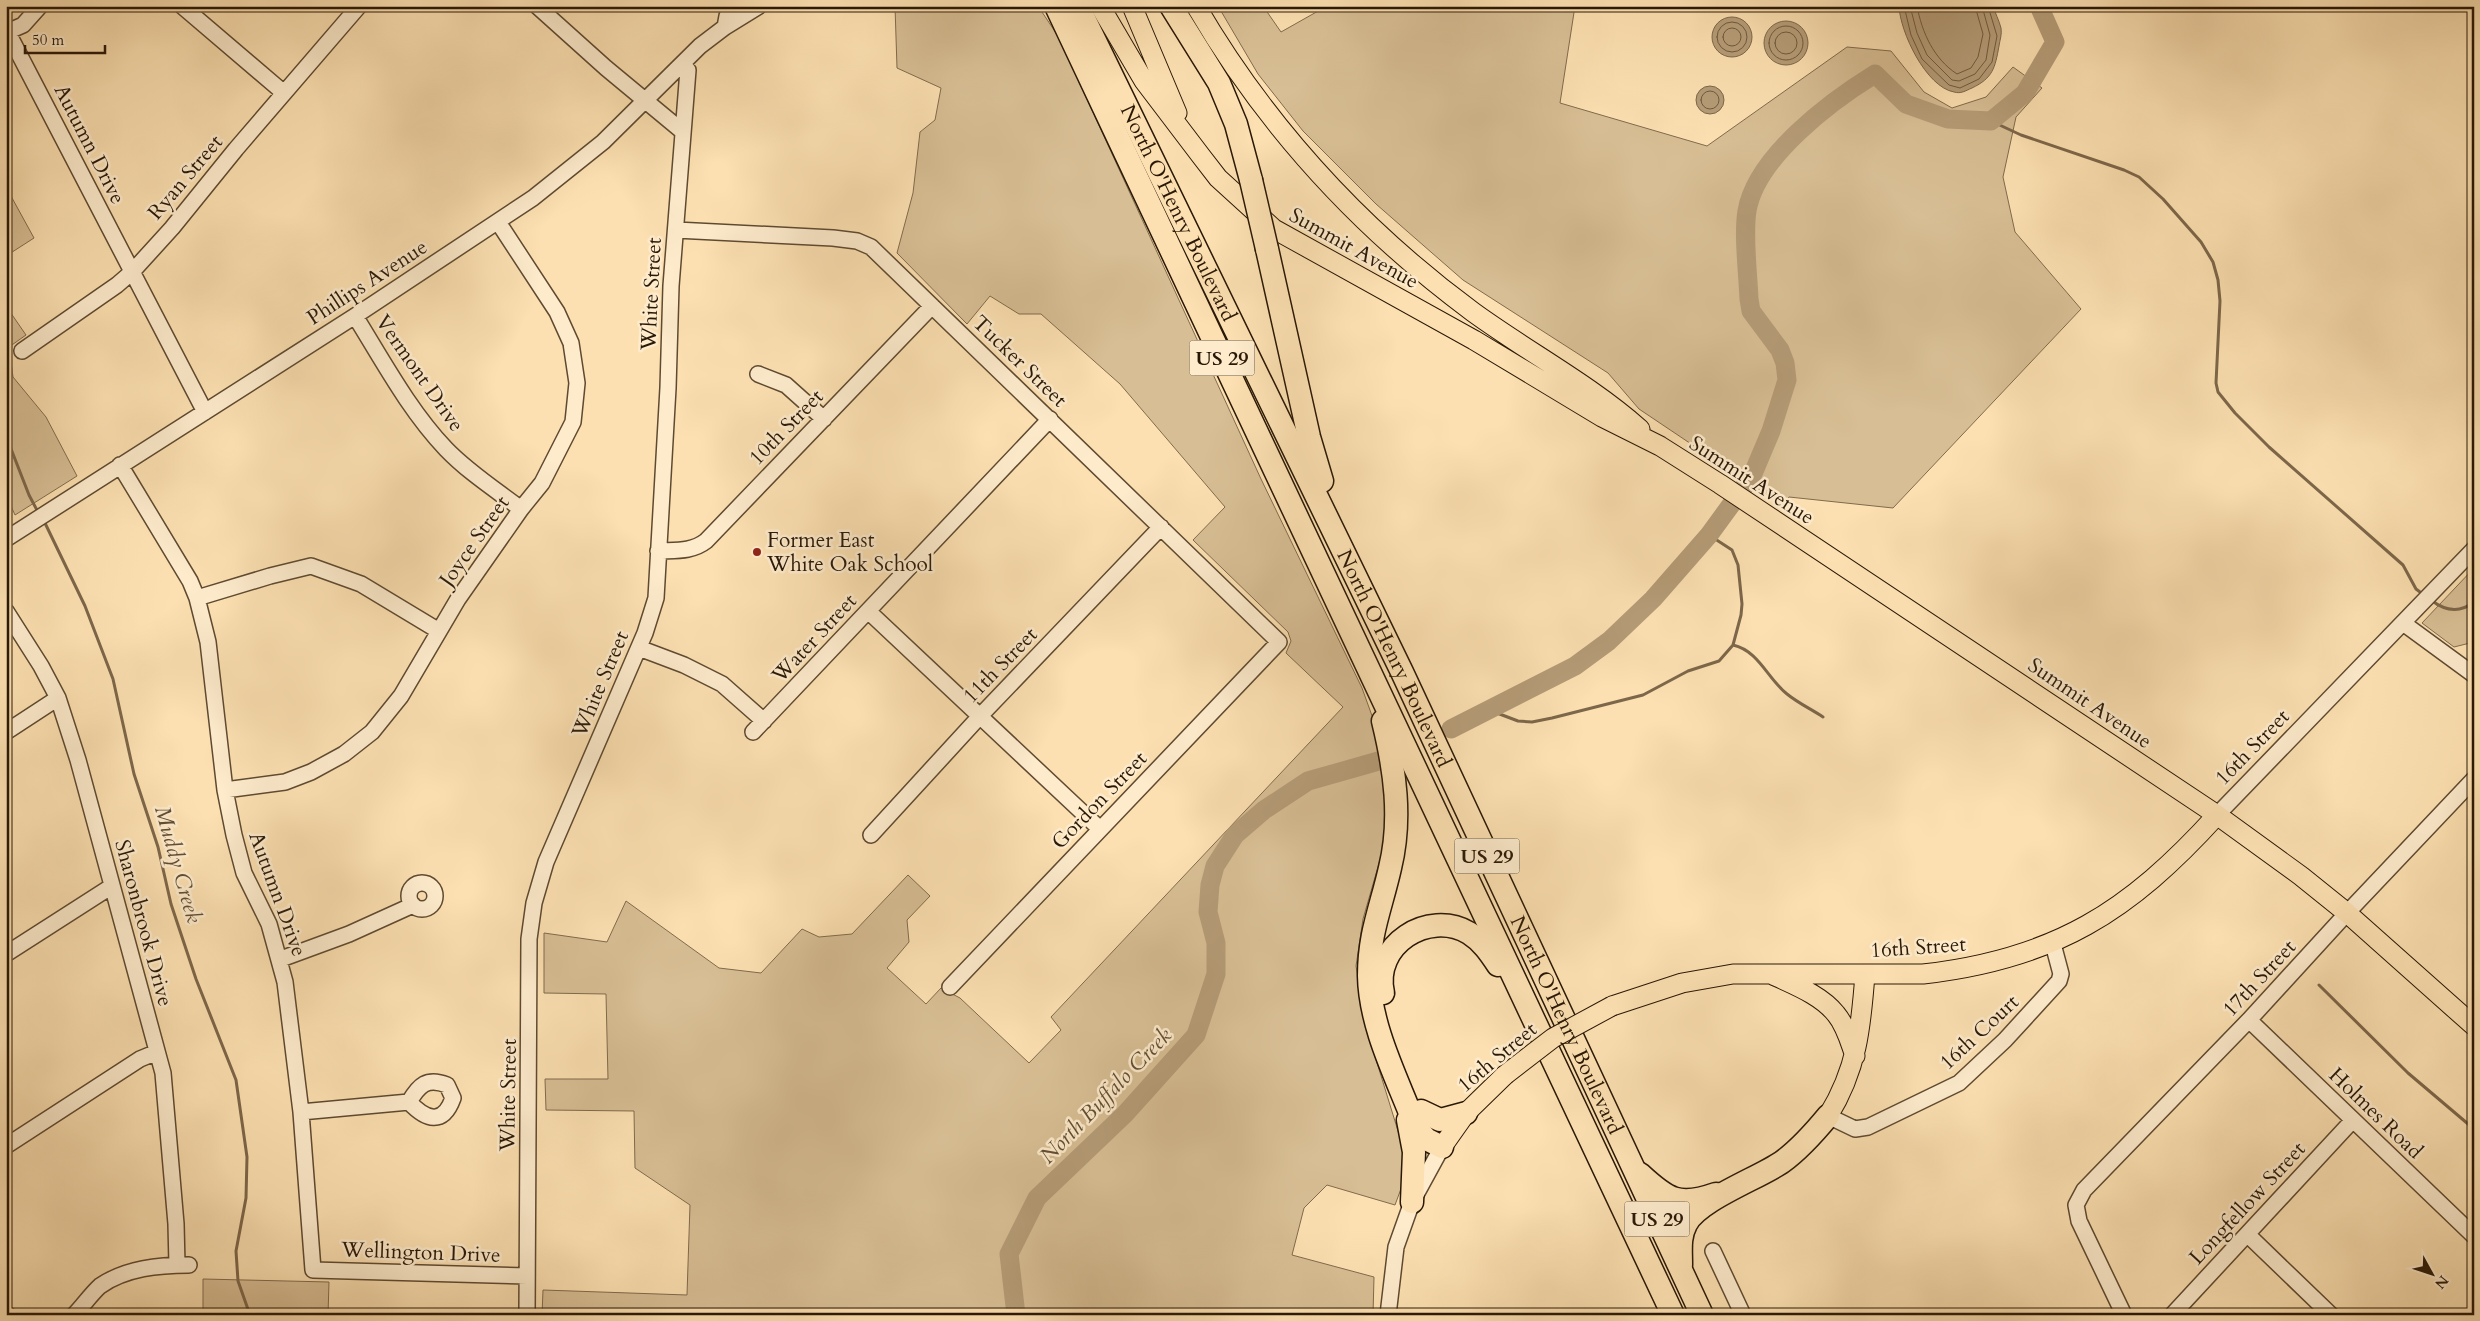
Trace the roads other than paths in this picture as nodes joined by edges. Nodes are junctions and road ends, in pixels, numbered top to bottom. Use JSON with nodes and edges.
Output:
{"nodes":[{"id":1,"x":40,"y":6,"type":"edge"},
{"id":2,"x":182,"y":6,"type":"edge"},
{"id":3,"x":359,"y":6,"type":"edge"},
{"id":4,"x":536,"y":6,"type":"edge"},
{"id":5,"x":733,"y":6,"type":"edge"},
{"id":6,"x":759,"y":6,"type":"edge"},
{"id":7,"x":1049,"y":6,"type":"edge"},
{"id":8,"x":1056,"y":6,"type":"edge"},
{"id":9,"x":1078,"y":6,"type":"edge"},
{"id":10,"x":1100,"y":6,"type":"edge"},
{"id":11,"x":1132,"y":6,"type":"edge"},
{"id":12,"x":1171,"y":6,"type":"edge"},
{"id":13,"x":1196,"y":6,"type":"edge"},
{"id":14,"x":725,"y":27,"type":"junction"},
{"id":15,"x":7,"y":31,"type":"edge"},
{"id":16,"x":1071,"y":39,"type":"junction"},
{"id":17,"x":682,"y":64,"type":"junction"},
{"id":18,"x":284,"y":93,"type":"junction"},
{"id":19,"x":646,"y":101,"type":"junction"},
{"id":20,"x":682,"y":131,"type":"junction"},
{"id":21,"x":1200,"y":156,"type":"junction"},
{"id":22,"x":498,"y":222,"type":"junction"},
{"id":23,"x":676,"y":230,"type":"junction"},
{"id":24,"x":132,"y":272,"type":"junction"},
{"id":25,"x":932,"y":306,"type":"junction"},
{"id":26,"x":355,"y":316,"type":"junction"},
{"id":27,"x":22,"y":350,"type":"dead end"},
{"id":28,"x":758,"y":374,"type":"dead end"},
{"id":29,"x":205,"y":412,"type":"junction"},
{"id":30,"x":824,"y":419,"type":"junction"},
{"id":31,"x":1050,"y":419,"type":"junction"},
{"id":32,"x":1660,"y":446,"type":"junction"},
{"id":33,"x":120,"y":465,"type":"junction"},
{"id":34,"x":521,"y":509,"type":"junction"},
{"id":35,"x":1161,"y":527,"type":"junction"},
{"id":36,"x":6,"y":539,"type":"edge"},
{"id":37,"x":1341,"y":545,"type":"junction"},
{"id":38,"x":2474,"y":550,"type":"edge"},
{"id":39,"x":658,"y":551,"type":"junction"},
{"id":40,"x":197,"y":598,"type":"junction"},
{"id":41,"x":868,"y":610,"type":"junction"},
{"id":42,"x":6,"y":611,"type":"edge"},
{"id":43,"x":2403,"y":623,"type":"junction"},
{"id":44,"x":439,"y":631,"type":"junction"},
{"id":45,"x":1280,"y":642,"type":"joint"},
{"id":46,"x":639,"y":648,"type":"junction"},
{"id":47,"x":2474,"y":675,"type":"edge"},
{"id":48,"x":1373,"y":676,"type":"junction"},
{"id":49,"x":58,"y":698,"type":"junction"},
{"id":50,"x":981,"y":715,"type":"junction"},
{"id":51,"x":764,"y":721,"type":"junction"},
{"id":52,"x":6,"y":732,"type":"edge"},
{"id":53,"x":753,"y":732,"type":"dead end"},
{"id":54,"x":2474,"y":779,"type":"edge"},
{"id":55,"x":225,"y":790,"type":"junction"},
{"id":56,"x":2217,"y":815,"type":"junction"},
{"id":57,"x":1100,"y":830,"type":"junction"},
{"id":58,"x":871,"y":835,"type":"dead end"},
{"id":59,"x":112,"y":886,"type":"junction"},
{"id":60,"x":414,"y":905,"type":"dead end"},
{"id":61,"x":2347,"y":913,"type":"junction"},
{"id":62,"x":2053,"y":944,"type":"junction"},
{"id":63,"x":6,"y":954,"type":"edge"},
{"id":64,"x":281,"y":960,"type":"junction"},
{"id":65,"x":1770,"y":973,"type":"junction"},
{"id":66,"x":1865,"y":974,"type":"junction"},
{"id":67,"x":950,"y":987,"type":"dead end"},
{"id":68,"x":2249,"y":1020,"type":"junction"},
{"id":69,"x":2472,"y":1022,"type":"edge"},
{"id":70,"x":1535,"y":1026,"type":"junction"},
{"id":71,"x":157,"y":1052,"type":"junction"},
{"id":72,"x":1855,"y":1056,"type":"junction"},
{"id":73,"x":408,"y":1102,"type":"dead end"},
{"id":74,"x":1413,"y":1105,"type":"junction"},
{"id":75,"x":301,"y":1112,"type":"junction"},
{"id":76,"x":1466,"y":1113,"type":"junction"},
{"id":77,"x":1828,"y":1116,"type":"junction"},
{"id":78,"x":2353,"y":1120,"type":"junction"},
{"id":79,"x":6,"y":1146,"type":"edge"},
{"id":80,"x":1442,"y":1147,"type":"junction"},
{"id":81,"x":1633,"y":1168,"type":"junction"},
{"id":82,"x":1749,"y":1181,"type":"junction"},
{"id":83,"x":1412,"y":1202,"type":"junction"},
{"id":84,"x":2248,"y":1235,"type":"junction"},
{"id":85,"x":2474,"y":1236,"type":"edge"},
{"id":86,"x":1713,"y":1251,"type":"dead end"},
{"id":87,"x":313,"y":1270,"type":"joint"},
{"id":88,"x":1682,"y":1271,"type":"junction"},
{"id":89,"x":527,"y":1276,"type":"junction"},
{"id":90,"x":74,"y":1315,"type":"edge"},
{"id":91,"x":526,"y":1315,"type":"edge"},
{"id":92,"x":1388,"y":1315,"type":"edge"},
{"id":93,"x":1673,"y":1315,"type":"edge"},
{"id":94,"x":1702,"y":1315,"type":"edge"},
{"id":95,"x":1743,"y":1315,"type":"edge"},
{"id":96,"x":2124,"y":1315,"type":"edge"},
{"id":97,"x":2172,"y":1315,"type":"edge"},
{"id":98,"x":2331,"y":1315,"type":"edge"}],
"edges":[{"from":1,"to":15,"type":"street"},
{"from":2,"to":18,"type":"street"},
{"from":3,"to":18,"type":"street","name":"Ryan Street"},
{"from":4,"to":19,"type":"street"},
{"from":5,"to":14,"type":"street","name":"Phillips Avenue"},
{"from":6,"to":14,"type":"street","name":"Phillips Avenue"},
{"from":7,"to":16,"type":"highway"},
{"from":8,"to":16,"type":"highway","name":"North O'Henry Boulevard","number":"US 29"},
{"from":9,"to":37,"type":"highway","name":"North O'Henry Boulevard","number":"US 29"},
{"from":10,"to":21,"type":"main road","name":"Summit Avenue"},
{"from":11,"to":21,"type":"main road"},
{"from":12,"to":37,"type":"highway","bridge":true},
{"from":13,"to":32,"type":"main road","name":"Summit Avenue"},
{"from":14,"to":17,"type":"street","name":"Phillips Avenue"},
{"from":15,"to":24,"type":"street","name":"Autumn Drive"},
{"from":16,"to":48,"type":"highway","name":"North O'Henry Boulevard","number":"US 29"},
{"from":17,"to":19,"type":"street","name":"Phillips Avenue"},
{"from":17,"to":20,"type":"street","name":"White Street"},
{"from":18,"to":24,"type":"street","name":"Ryan Street"},
{"from":19,"to":20,"type":"street"},
{"from":19,"to":22,"type":"street","name":"Phillips Avenue"},
{"from":20,"to":23,"type":"street","name":"White Street"},
{"from":21,"to":32,"type":"main road","name":"Summit Avenue"},
{"from":22,"to":26,"type":"street","name":"Phillips Avenue"},
{"from":22,"to":34,"type":"street","name":"Joyce Street"},
{"from":23,"to":25,"type":"street","name":"Tucker Street"},
{"from":23,"to":39,"type":"street","name":"White Street"},
{"from":24,"to":27,"type":"street","name":"Ryan Street"},
{"from":24,"to":29,"type":"street","name":"Autumn Drive"},
{"from":25,"to":30,"type":"street","name":"10th Street"},
{"from":25,"to":31,"type":"street","name":"Tucker Street"},
{"from":26,"to":29,"type":"street","name":"Phillips Avenue"},
{"from":26,"to":34,"type":"street","name":"Vermont Drive"},
{"from":28,"to":30,"type":"street"},
{"from":29,"to":33,"type":"street","name":"Phillips Avenue"},
{"from":30,"to":39,"type":"street","name":"10th Street"},
{"from":31,"to":35,"type":"street","name":"Tucker Street"},
{"from":31,"to":41,"type":"street","name":"Water Street"},
{"from":32,"to":56,"type":"main road","name":"Summit Avenue"},
{"from":33,"to":36,"type":"street","name":"Phillips Avenue"},
{"from":33,"to":40,"type":"street","name":"Autumn Drive"},
{"from":34,"to":44,"type":"street","name":"Joyce Street"},
{"from":35,"to":45,"type":"street","name":"Tucker Street"},
{"from":35,"to":50,"type":"street","name":"11th Street"},
{"from":37,"to":81,"type":"highway","name":"North O'Henry Boulevard","number":"US 29"},
{"from":38,"to":43,"type":"street","name":"16th Street"},
{"from":39,"to":46,"type":"street","name":"White Street"},
{"from":40,"to":44,"type":"street"},
{"from":40,"to":55,"type":"street","name":"Autumn Drive"},
{"from":41,"to":50,"type":"street"},
{"from":41,"to":51,"type":"street","name":"Water Street"},
{"from":42,"to":49,"type":"street","name":"Sharonbrook Drive"},
{"from":43,"to":47,"type":"street"},
{"from":43,"to":56,"type":"street","name":"16th Street"},
{"from":44,"to":55,"type":"street","name":"Joyce Street"},
{"from":45,"to":57,"type":"street","name":"Gordon Street"},
{"from":46,"to":51,"type":"street"},
{"from":46,"to":89,"type":"street","name":"White Street"},
{"from":48,"to":70,"type":"highway","name":"North O'Henry Boulevard","number":"US 29"},
{"from":48,"to":74,"type":"highway"},
{"from":49,"to":52,"type":"street"},
{"from":49,"to":59,"type":"street","name":"Sharonbrook Drive"},
{"from":50,"to":57,"type":"street"},
{"from":50,"to":58,"type":"street","name":"11th Street"},
{"from":51,"to":53,"type":"street","name":"Water Street"},
{"from":54,"to":61,"type":"street","name":"17th Street"},
{"from":55,"to":64,"type":"street","name":"Autumn Drive"},
{"from":56,"to":61,"type":"main road","name":"Summit Avenue"},
{"from":56,"to":62,"type":"main road","name":"16th Street"},
{"from":57,"to":67,"type":"street","name":"Gordon Street"},
{"from":59,"to":63,"type":"street"},
{"from":59,"to":71,"type":"street","name":"Sharonbrook Drive"},
{"from":60,"to":64,"type":"street"},
{"from":61,"to":68,"type":"street","name":"17th Street"},
{"from":61,"to":69,"type":"main road","name":"Summit Avenue"},
{"from":62,"to":66,"type":"main road","name":"16th Street"},
{"from":62,"to":77,"type":"street","name":"16th Court"},
{"from":64,"to":75,"type":"street","name":"Autumn Drive"},
{"from":65,"to":66,"type":"main road","name":"16th Street"},
{"from":65,"to":72,"type":"main road"},
{"from":65,"to":76,"type":"main road","name":"16th Street","bridge":true},
{"from":66,"to":72,"type":"main road"},
{"from":68,"to":78,"type":"street","name":"Holmes Road"},
{"from":68,"to":96,"type":"street","name":"17th Street"},
{"from":70,"to":74,"type":"highway"},
{"from":70,"to":93,"type":"highway","name":"North O'Henry Boulevard","number":"US 29"},
{"from":71,"to":79,"type":"street"},
{"from":71,"to":90,"type":"street","name":"Sharonbrook Drive"},
{"from":72,"to":77,"type":"main road"},
{"from":73,"to":75,"type":"street"},
{"from":74,"to":76,"type":"highway"},
{"from":74,"to":80,"type":"highway"},
{"from":74,"to":83,"type":"highway"},
{"from":75,"to":87,"type":"street","name":"Autumn Drive"},
{"from":76,"to":80,"type":"main road","name":"16th Street"},
{"from":77,"to":82,"type":"highway"},
{"from":78,"to":84,"type":"street","name":"Longfellow Street"},
{"from":78,"to":85,"type":"street","name":"Holmes Road"},
{"from":80,"to":83,"type":"street","name":"16th Street"},
{"from":81,"to":82,"type":"highway"},
{"from":81,"to":88,"type":"highway","name":"North O'Henry Boulevard","number":"US 29"},
{"from":82,"to":88,"type":"highway"},
{"from":83,"to":92,"type":"street","name":"16th Street"},
{"from":84,"to":97,"type":"street","name":"Longfellow Street"},
{"from":84,"to":98,"type":"street"},
{"from":86,"to":95,"type":"street"},
{"from":87,"to":89,"type":"street","name":"Wellington Drive"},
{"from":88,"to":94,"type":"highway","name":"North O'Henry Boulevard","number":"US 29"},
{"from":89,"to":91,"type":"street","name":"White Street"}]}
